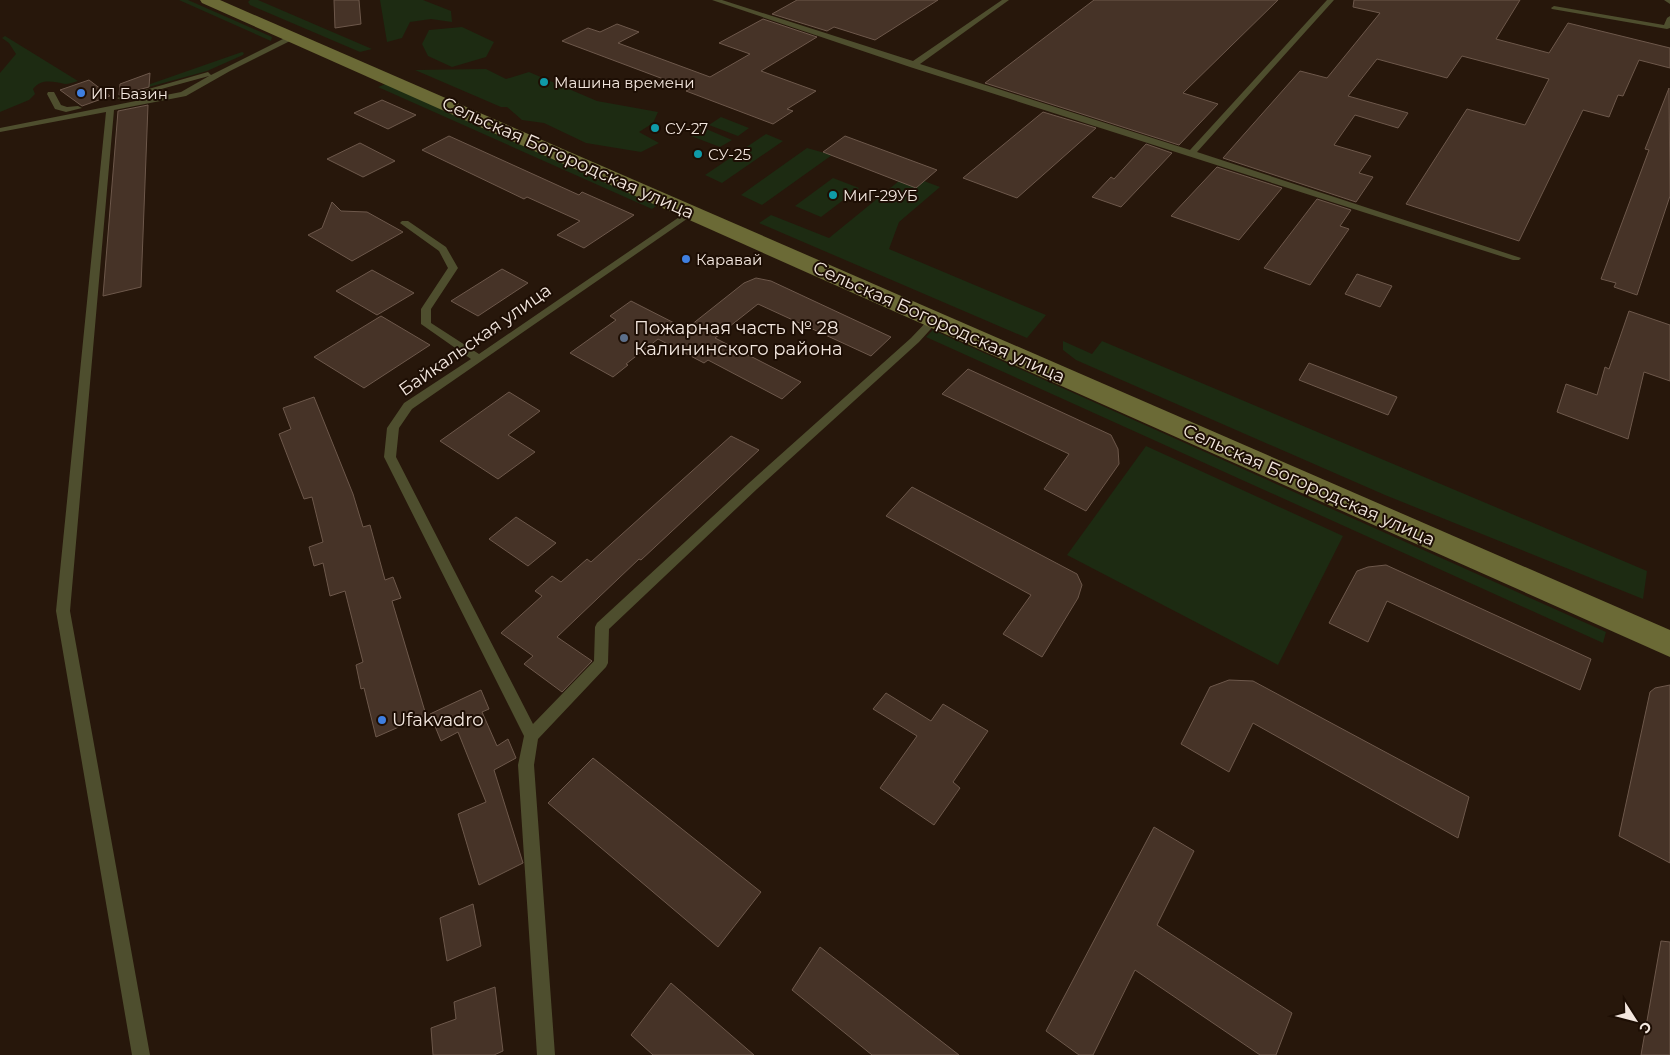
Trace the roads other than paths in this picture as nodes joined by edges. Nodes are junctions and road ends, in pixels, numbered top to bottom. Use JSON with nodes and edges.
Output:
{"nodes":[{"id":1,"x":207,"y":0,"type":"edge"},
{"id":2,"x":715,"y":0,"type":"edge"},
{"id":3,"x":1006,"y":0,"type":"edge"},
{"id":4,"x":1331,"y":0,"type":"edge"},
{"id":5,"x":1554,"y":8,"type":"dead end"},
{"id":6,"x":1670,"y":18,"type":"edge"},
{"id":7,"x":292,"y":38,"type":"junction"},
{"id":8,"x":913,"y":65,"type":"junction"},
{"id":9,"x":227,"y":68,"type":"junction"},
{"id":10,"x":51,"y":94,"type":"dead end"},
{"id":11,"x":110,"y":108,"type":"junction"},
{"id":12,"x":0,"y":130,"type":"edge"},
{"id":13,"x":1191,"y":154,"type":"junction"},
{"id":14,"x":691,"y":212,"type":"junction"},
{"id":15,"x":405,"y":223,"type":"dead end"},
{"id":16,"x":1516,"y":258,"type":"dead end"},
{"id":17,"x":934,"y":320,"type":"junction"},
{"id":18,"x":479,"y":359,"type":"junction"},
{"id":19,"x":1670,"y":644,"type":"edge"},
{"id":20,"x":531,"y":736,"type":"junction"},
{"id":21,"x":141,"y":1055,"type":"edge"},
{"id":22,"x":546,"y":1055,"type":"edge"}],
"edges":[{"from":1,"to":7,"type":"main road","name":"Сельская Богородская улица"},
{"from":2,"to":8,"type":"lane"},
{"from":3,"to":8,"type":"lane"},
{"from":4,"to":13,"type":"lane"},
{"from":5,"to":6,"type":"lane"},
{"from":7,"to":9,"type":"lane"},
{"from":7,"to":14,"type":"main road","name":"Сельская Богородская улица"},
{"from":8,"to":13,"type":"lane"},
{"from":9,"to":10,"type":"lane"},
{"from":9,"to":11,"type":"lane"},
{"from":11,"to":12,"type":"lane"},
{"from":11,"to":21,"type":"lane"},
{"from":13,"to":16,"type":"lane"},
{"from":14,"to":17,"type":"main road","name":"Сельская Богородская улица"},
{"from":14,"to":18,"type":"lane","name":"Байкальская улица"},
{"from":15,"to":18,"type":"lane"},
{"from":17,"to":19,"type":"main road","name":"Сельская Богородская улица"},
{"from":17,"to":20,"type":"lane"},
{"from":18,"to":20,"type":"lane","name":"Байкальская улица"},
{"from":20,"to":22,"type":"lane"}]}
